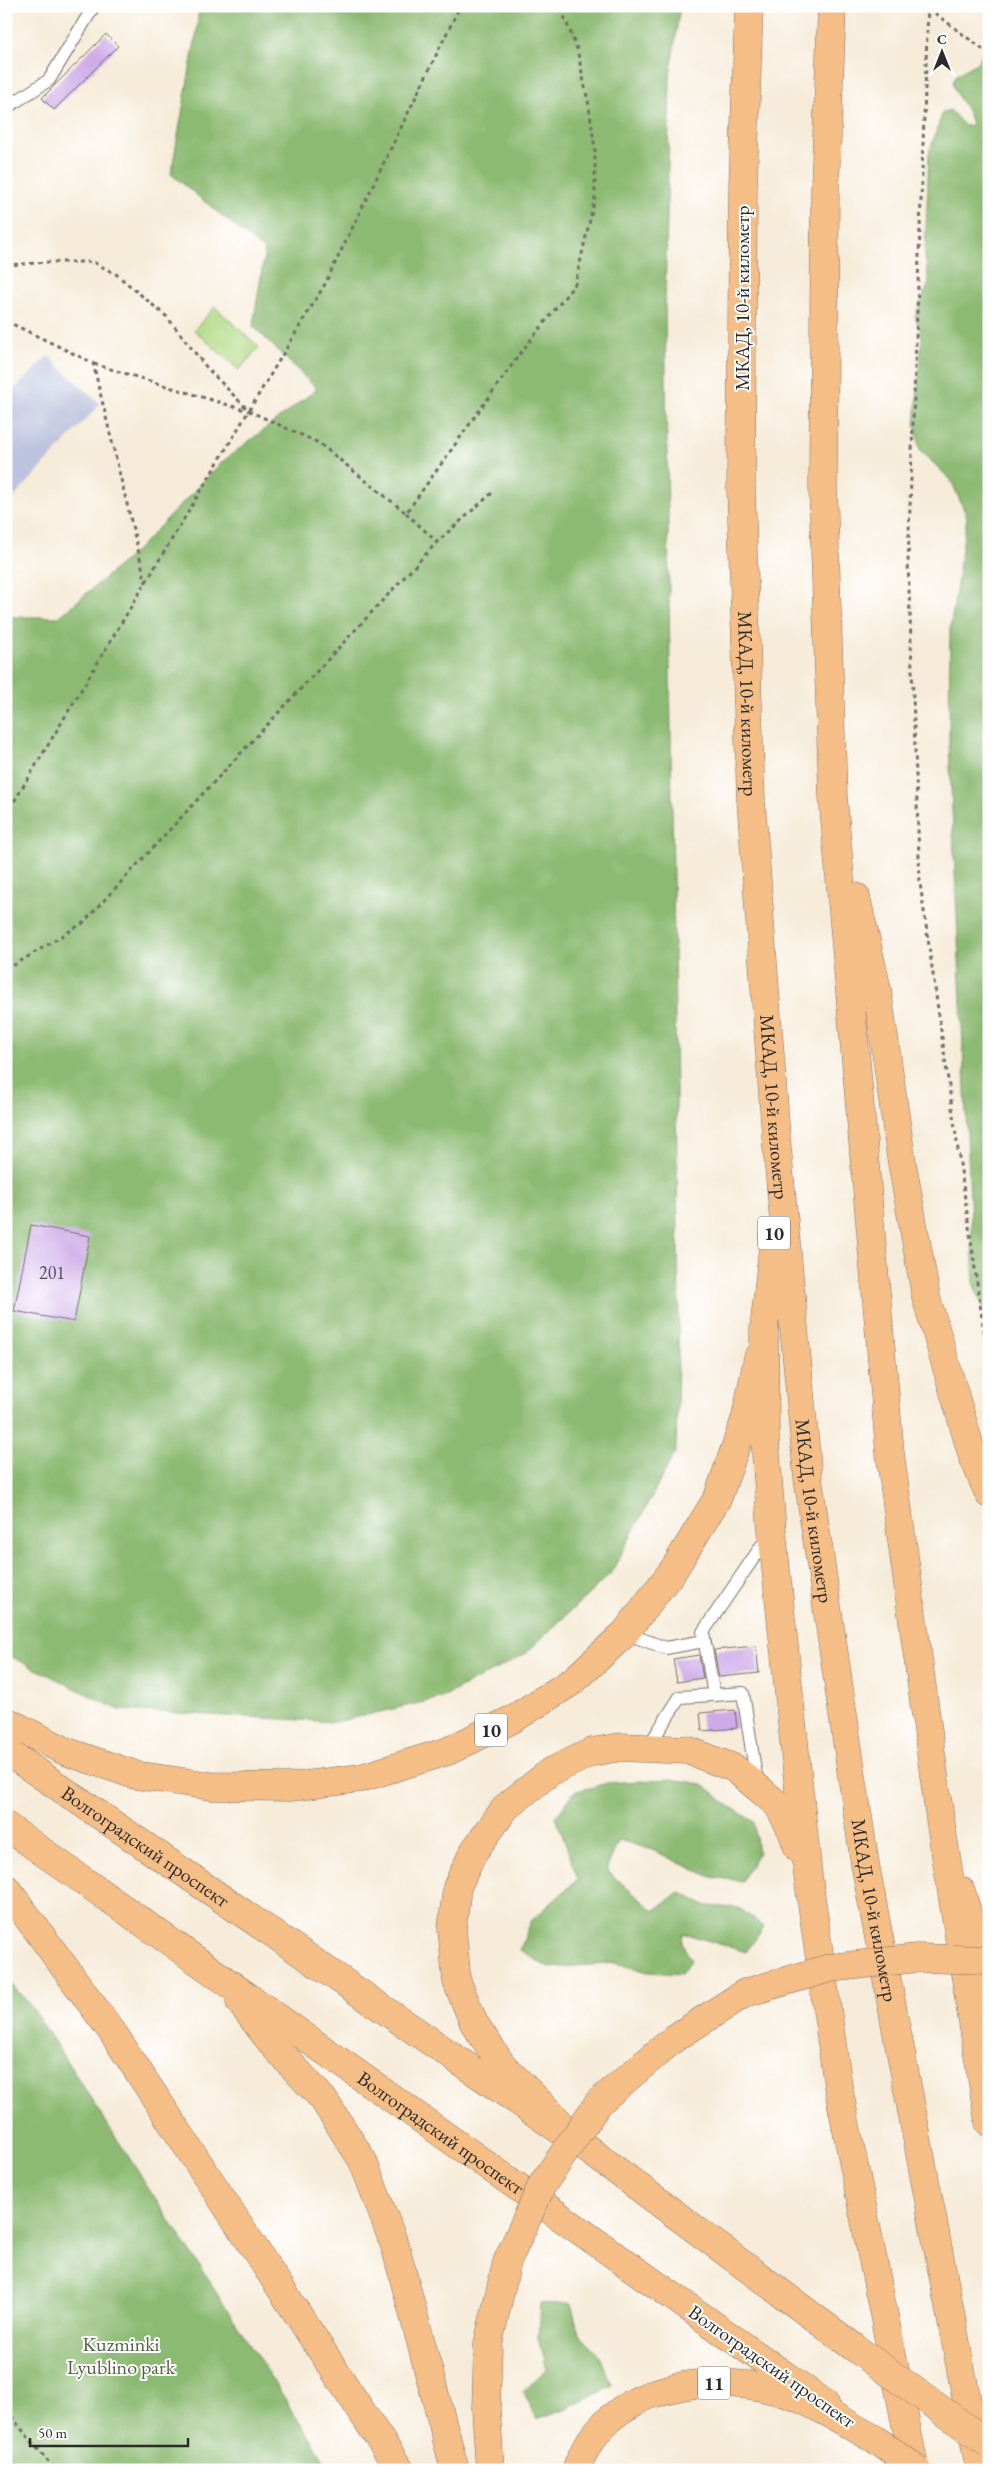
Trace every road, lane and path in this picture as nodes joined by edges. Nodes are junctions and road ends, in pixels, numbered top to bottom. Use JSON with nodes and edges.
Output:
{"nodes":[{"id":1,"x":94,"y":6,"type":"edge"},
{"id":2,"x":460,"y":6,"type":"edge"},
{"id":3,"x":560,"y":6,"type":"edge"},
{"id":4,"x":749,"y":6,"type":"edge"},
{"id":5,"x":832,"y":6,"type":"edge"},
{"id":6,"x":950,"y":6,"type":"edge"},
{"id":7,"x":928,"y":7,"type":"edge"},
{"id":8,"x":989,"y":54,"type":"edge"},
{"id":9,"x":6,"y":108,"type":"edge"},
{"id":10,"x":6,"y":266,"type":"edge"},
{"id":11,"x":6,"y":321,"type":"edge"},
{"id":12,"x":93,"y":364,"type":"junction"},
{"id":13,"x":249,"y":411,"type":"junction"},
{"id":14,"x":492,"y":493,"type":"dead end"},
{"id":15,"x":406,"y":513,"type":"junction"},
{"id":16,"x":437,"y":542,"type":"junction"},
{"id":17,"x":146,"y":584,"type":"junction"},
{"id":18,"x":834,"y":797,"type":"junction"},
{"id":19,"x":6,"y":815,"type":"edge"},
{"id":20,"x":6,"y":970,"type":"edge"},
{"id":21,"x":776,"y":1136,"type":"junction"},
{"id":22,"x":764,"y":1329,"type":"junction"},
{"id":23,"x":989,"y":1367,"type":"edge"},
{"id":24,"x":989,"y":1494,"type":"edge"},
{"id":25,"x":772,"y":1531,"type":"junction"},
{"id":26,"x":625,"y":1633,"type":"junction"},
{"id":27,"x":704,"y":1641,"type":"junction"},
{"id":28,"x":714,"y":1695,"type":"junction"},
{"id":29,"x":6,"y":1721,"type":"edge"},
{"id":30,"x":648,"y":1747,"type":"junction"},
{"id":31,"x":6,"y":1751,"type":"edge"},
{"id":32,"x":757,"y":1787,"type":"junction"},
{"id":33,"x":940,"y":1819,"type":"junction"},
{"id":34,"x":6,"y":1826,"type":"edge"},
{"id":35,"x":808,"y":1876,"type":"junction"},
{"id":36,"x":6,"y":1888,"type":"edge"},
{"id":37,"x":989,"y":1960,"type":"edge"},
{"id":38,"x":222,"y":1979,"type":"junction"},
{"id":39,"x":989,"y":1985,"type":"edge"},
{"id":40,"x":989,"y":2122,"type":"edge"},
{"id":41,"x":582,"y":2145,"type":"junction"},
{"id":42,"x":6,"y":2410,"type":"edge"},
{"id":43,"x":875,"y":2439,"type":"junction"},
{"id":44,"x":989,"y":2444,"type":"edge"},
{"id":45,"x":55,"y":2470,"type":"edge"},
{"id":46,"x":400,"y":2470,"type":"edge"},
{"id":47,"x":455,"y":2470,"type":"edge"},
{"id":48,"x":490,"y":2470,"type":"edge"},
{"id":49,"x":576,"y":2470,"type":"edge"},
{"id":50,"x":916,"y":2470,"type":"edge"},
{"id":51,"x":980,"y":2470,"type":"edge"}],
"edges":[{"from":1,"to":9,"type":"lane"},
{"from":2,"to":13,"type":"path"},
{"from":3,"to":15,"type":"path"},
{"from":4,"to":21,"type":"main road","name":"МКАД, 10-й километр"},
{"from":5,"to":18,"type":"main road"},
{"from":6,"to":7,"type":"path"},
{"from":7,"to":8,"type":"path"},
{"from":7,"to":23,"type":"path"},
{"from":10,"to":13,"type":"path"},
{"from":11,"to":12,"type":"path"},
{"from":12,"to":13,"type":"path"},
{"from":12,"to":17,"type":"path"},
{"from":13,"to":15,"type":"path"},
{"from":13,"to":17,"type":"path"},
{"from":14,"to":16,"type":"path"},
{"from":15,"to":16,"type":"path"},
{"from":16,"to":20,"type":"path"},
{"from":17,"to":19,"type":"path"},
{"from":18,"to":24,"type":"main road"},
{"from":18,"to":33,"type":"main road"},
{"from":21,"to":22,"type":"main road","number":"10"},
{"from":21,"to":51,"type":"main road","name":"МКАД, 10-й километр"},
{"from":22,"to":25,"type":"main road"},
{"from":22,"to":26,"type":"main road","number":"10"},
{"from":25,"to":27,"type":"lane"},
{"from":25,"to":35,"type":"main road"},
{"from":26,"to":27,"type":"lane"},
{"from":26,"to":29,"type":"main road","number":"10"},
{"from":27,"to":28,"type":"lane"},
{"from":28,"to":30,"type":"lane"},
{"from":28,"to":32,"type":"lane"},
{"from":30,"to":32,"type":"main road"},
{"from":30,"to":41,"type":"main road"},
{"from":31,"to":41,"type":"main road","name":"Волгоградский проспект"},
{"from":32,"to":35,"type":"main road"},
{"from":33,"to":39,"type":"main road"},
{"from":33,"to":40,"type":"main road"},
{"from":34,"to":38,"type":"main road","name":"Волгоградский проспект"},
{"from":35,"to":50,"type":"main road"},
{"from":36,"to":46,"type":"main road"},
{"from":37,"to":48,"type":"main road","bridge":true},
{"from":38,"to":43,"type":"main road","name":"Волгоградский проспект"},
{"from":38,"to":47,"type":"main road"},
{"from":41,"to":44,"type":"main road","bridge":true},
{"from":42,"to":45,"type":"path"},
{"from":43,"to":49,"type":"main road","number":"11"},
{"from":43,"to":50,"type":"main road","bridge":true}]}
